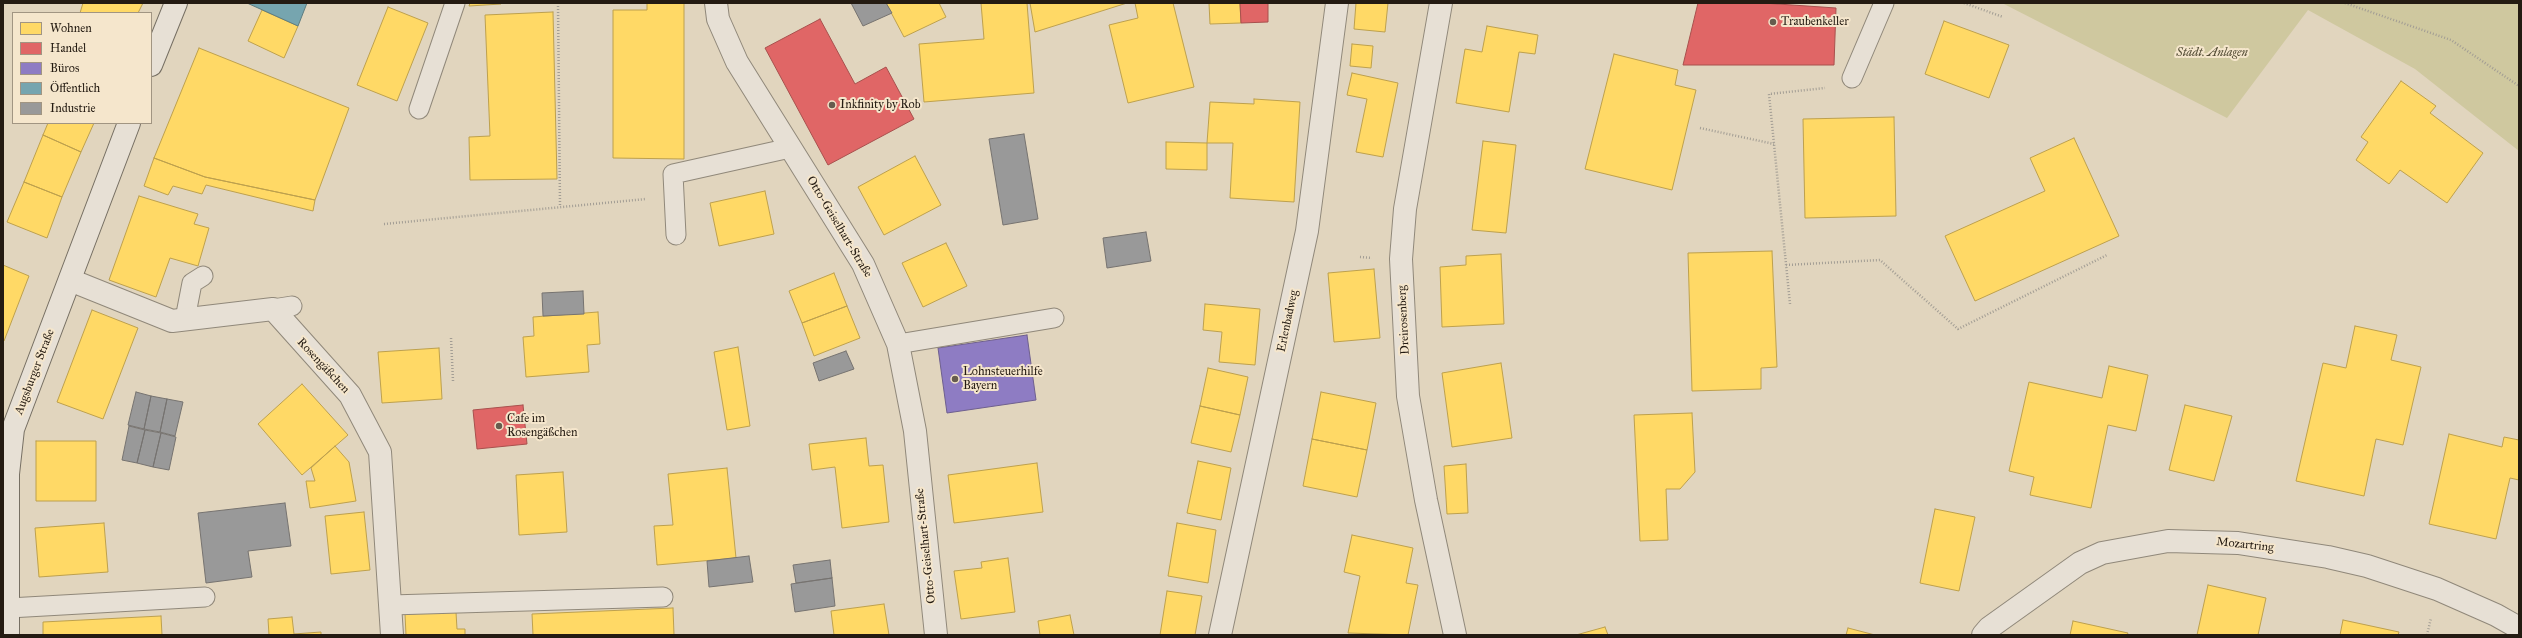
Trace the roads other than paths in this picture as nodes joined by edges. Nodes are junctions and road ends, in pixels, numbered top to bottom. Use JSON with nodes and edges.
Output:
{"nodes":[{"id":1,"x":176,"y":3,"type":"edge"},
{"id":2,"x":455,"y":3,"type":"edge"},
{"id":3,"x":716,"y":3,"type":"edge"},
{"id":4,"x":1337,"y":3,"type":"edge"},
{"id":5,"x":1441,"y":3,"type":"edge"},
{"id":6,"x":1884,"y":3,"type":"edge"},
{"id":7,"x":152,"y":63,"type":"edge"},
{"id":8,"x":1852,"y":78,"type":"road end"},
{"id":9,"x":419,"y":109,"type":"dead end"},
{"id":10,"x":129,"y":124,"type":"edge"},
{"id":11,"x":790,"y":148,"type":"junction"},
{"id":12,"x":676,"y":235,"type":"dead end"},
{"id":13,"x":203,"y":276,"type":"dead end"},
{"id":14,"x":70,"y":280,"type":"junction"},
{"id":15,"x":1054,"y":318,"type":"dead end"},
{"id":16,"x":184,"y":319,"type":"junction"},
{"id":17,"x":898,"y":344,"type":"junction"},
{"id":18,"x":5,"y":474,"type":"edge"},
{"id":19,"x":205,"y":597,"type":"dead end"},
{"id":20,"x":663,"y":597,"type":"dead end"},
{"id":21,"x":391,"y":605,"type":"junction"},
{"id":22,"x":9,"y":608,"type":"junction"},
{"id":23,"x":2519,"y":628,"type":"edge"},
{"id":24,"x":8,"y":635,"type":"edge"},
{"id":25,"x":392,"y":635,"type":"edge"},
{"id":26,"x":936,"y":635,"type":"edge"},
{"id":27,"x":1220,"y":635,"type":"edge"},
{"id":28,"x":1455,"y":635,"type":"edge"},
{"id":29,"x":1984,"y":635,"type":"edge"}],
"edges":[{"from":1,"to":7,"type":"street"},
{"from":2,"to":9,"type":"lane"},
{"from":3,"to":11,"type":"street","name":"Otto-Geiselhart-Straße"},
{"from":4,"to":27,"type":"street","name":"Erlenbadweg"},
{"from":5,"to":28,"type":"street","name":"Dreirosenberg"},
{"from":6,"to":8,"type":"lane"},
{"from":10,"to":14,"type":"street","name":"Augsburger Straße"},
{"from":11,"to":12,"type":"lane"},
{"from":11,"to":17,"type":"street","name":"Otto-Geiselhart-Straße"},
{"from":13,"to":16,"type":"lane"},
{"from":14,"to":16,"type":"street","name":"Rosengäßchen"},
{"from":14,"to":18,"type":"street","name":"Augsburger Straße"},
{"from":15,"to":17,"type":"lane"},
{"from":16,"to":21,"type":"street","name":"Rosengäßchen"},
{"from":17,"to":26,"type":"street","name":"Otto-Geiselhart-Straße"},
{"from":18,"to":22,"type":"street","name":"Augsburger Straße"},
{"from":19,"to":22,"type":"lane"},
{"from":20,"to":21,"type":"lane"},
{"from":21,"to":25,"type":"street","name":"Rosengäßchen"},
{"from":22,"to":24,"type":"street","name":"Augsburger Straße"},
{"from":23,"to":29,"type":"street","name":"Mozartring"}]}
